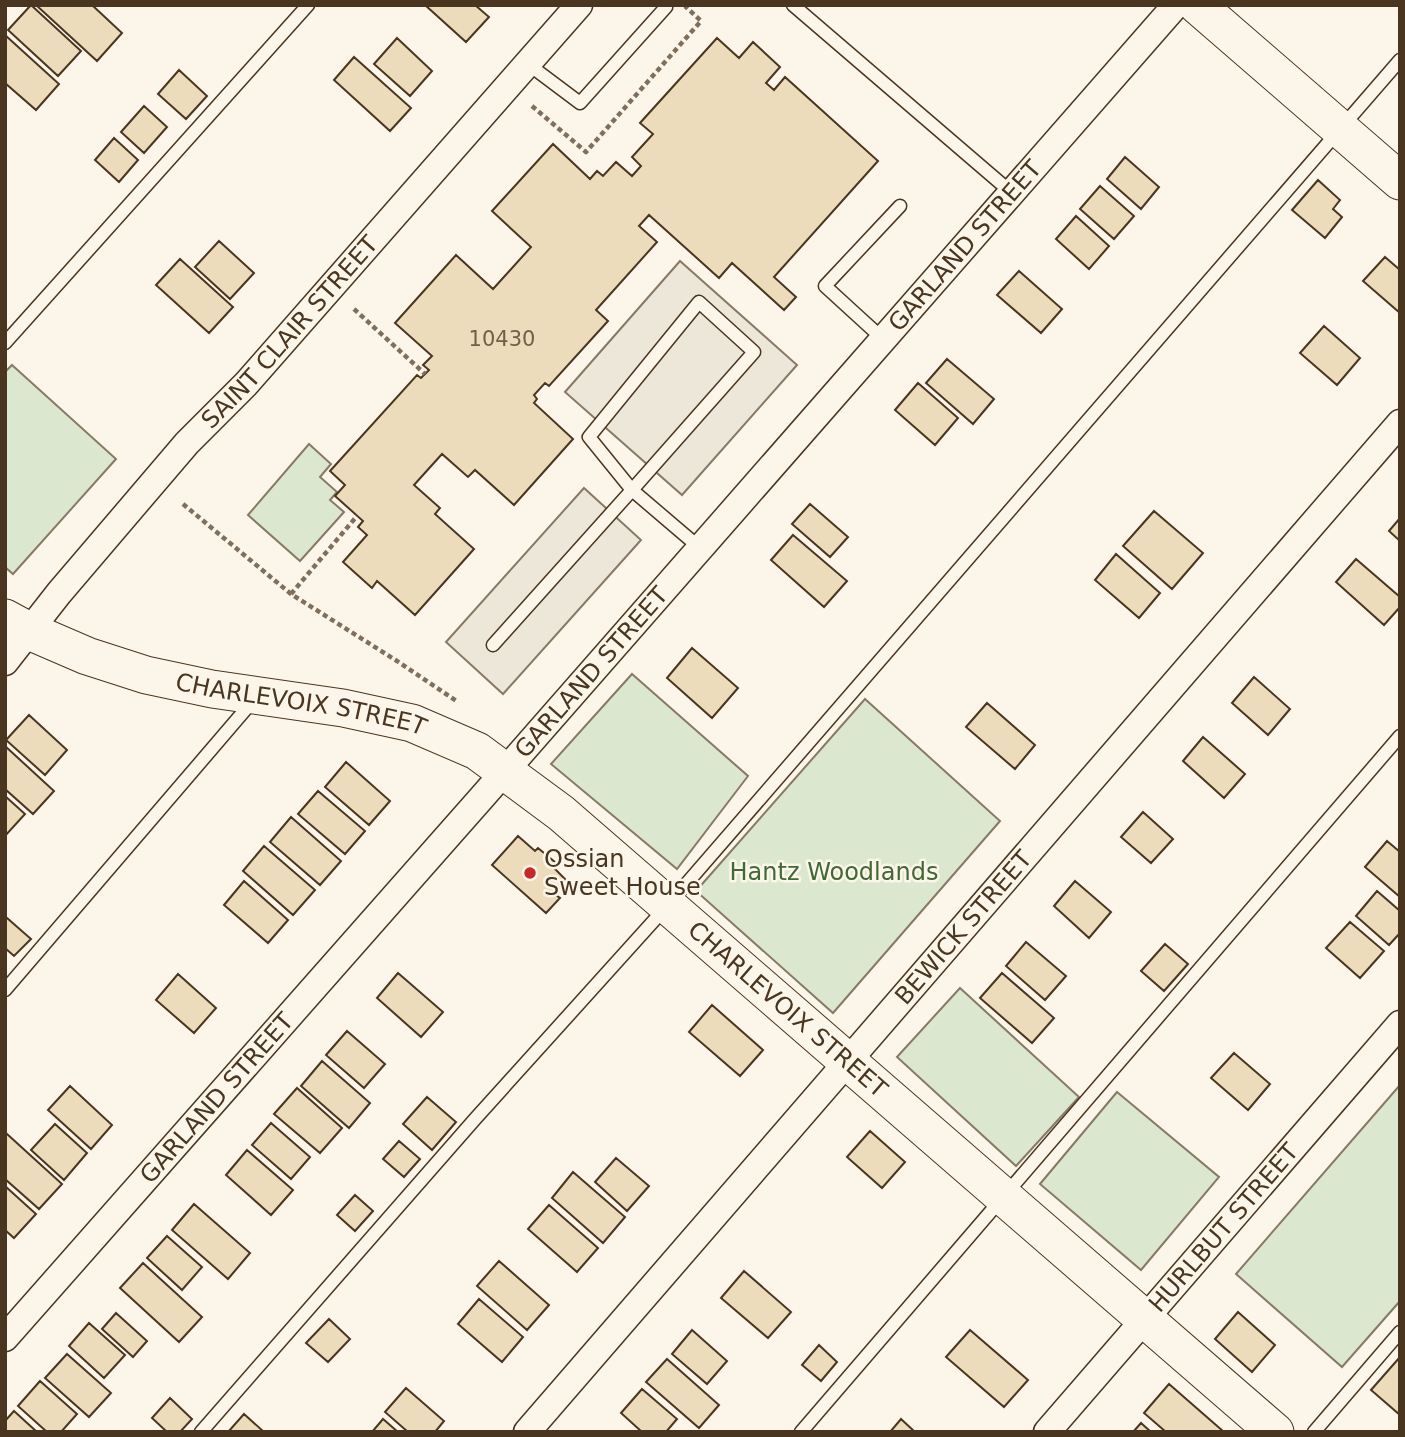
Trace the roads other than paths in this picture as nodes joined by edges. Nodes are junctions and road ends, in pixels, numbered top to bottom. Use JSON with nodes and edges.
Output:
{"nodes":[{"id":1,"x":308,"y":5,"type":"edge"},
{"id":2,"x":579,"y":5,"type":"edge"},
{"id":3,"x":665,"y":5,"type":"edge"},
{"id":4,"x":793,"y":5,"type":"edge"},
{"id":5,"x":1176,"y":5,"type":"edge"},
{"id":6,"x":1197,"y":5,"type":"edge"},
{"id":7,"x":1400,"y":60,"type":"edge"},
{"id":8,"x":528,"y":64,"type":"junction"},
{"id":9,"x":1339,"y":129,"type":"junction"},
{"id":10,"x":1400,"y":181,"type":"edge"},
{"id":11,"x":1012,"y":192,"type":"junction"},
{"id":12,"x":900,"y":206,"type":"dead end"},
{"id":13,"x":883,"y":339,"type":"junction"},
{"id":14,"x":5,"y":343,"type":"edge"},
{"id":15,"x":1400,"y":423,"type":"edge"},
{"id":16,"x":632,"y":490,"type":"junction"},
{"id":17,"x":700,"y":548,"type":"junction"},
{"id":18,"x":17,"y":624,"type":"edge"},
{"id":19,"x":493,"y":645,"type":"dead end"},
{"id":20,"x":5,"y":662,"type":"edge"},
{"id":21,"x":257,"y":696,"type":"junction"},
{"id":22,"x":1400,"y":736,"type":"edge"},
{"id":23,"x":505,"y":771,"type":"junction"},
{"id":24,"x":668,"y":905,"type":"junction"},
{"id":25,"x":5,"y":990,"type":"edge"},
{"id":26,"x":1400,"y":1024,"type":"edge"},
{"id":27,"x":848,"y":1061,"type":"junction"},
{"id":28,"x":1004,"y":1197,"type":"junction"},
{"id":29,"x":1144,"y":1318,"type":"junction"},
{"id":30,"x":1400,"y":1332,"type":"edge"},
{"id":31,"x":5,"y":1338,"type":"edge"},
{"id":32,"x":201,"y":1432,"type":"edge"},
{"id":33,"x":527,"y":1432,"type":"edge"},
{"id":34,"x":801,"y":1432,"type":"edge"},
{"id":35,"x":1047,"y":1432,"type":"edge"},
{"id":36,"x":1275,"y":1432,"type":"edge"},
{"id":37,"x":1314,"y":1432,"type":"edge"}],
"edges":[{"from":1,"to":14,"type":"lane"},
{"from":2,"to":8,"type":"street","name":"SAINT CLAIR STREET"},
{"from":3,"to":8,"type":"lane"},
{"from":4,"to":11,"type":"lane"},
{"from":5,"to":11,"type":"street","name":"GARLAND STREET"},
{"from":6,"to":9,"type":"street"},
{"from":7,"to":9,"type":"lane"},
{"from":8,"to":18,"type":"street","name":"SAINT CLAIR STREET"},
{"from":9,"to":10,"type":"street"},
{"from":9,"to":24,"type":"lane"},
{"from":11,"to":13,"type":"street","name":"GARLAND STREET"},
{"from":12,"to":13,"type":"lane"},
{"from":13,"to":17,"type":"street","name":"GARLAND STREET"},
{"from":15,"to":27,"type":"street","name":"BEWICK STREET"},
{"from":16,"to":16,"type":"lane"},
{"from":16,"to":17,"type":"lane"},
{"from":16,"to":19,"type":"lane"},
{"from":17,"to":23,"type":"street","name":"GARLAND STREET"},
{"from":18,"to":20,"type":"street","name":"SAINT CLAIR STREET"},
{"from":18,"to":21,"type":"street","name":"CHARLEVOIX STREET"},
{"from":21,"to":23,"type":"street","name":"CHARLEVOIX STREET"},
{"from":21,"to":25,"type":"lane"},
{"from":22,"to":28,"type":"lane"},
{"from":23,"to":24,"type":"street","name":"CHARLEVOIX STREET"},
{"from":23,"to":31,"type":"street","name":"GARLAND STREET"},
{"from":24,"to":27,"type":"street","name":"CHARLEVOIX STREET"},
{"from":24,"to":32,"type":"lane"},
{"from":26,"to":29,"type":"street","name":"HURLBUT STREET"},
{"from":27,"to":28,"type":"street","name":"CHARLEVOIX STREET"},
{"from":27,"to":33,"type":"street","name":"BEWICK STREET"},
{"from":28,"to":29,"type":"street","name":"CHARLEVOIX STREET"},
{"from":28,"to":34,"type":"lane"},
{"from":29,"to":35,"type":"street","name":"HURLBUT STREET"},
{"from":29,"to":36,"type":"street","name":"CHARLEVOIX STREET"},
{"from":30,"to":37,"type":"lane"}]}
